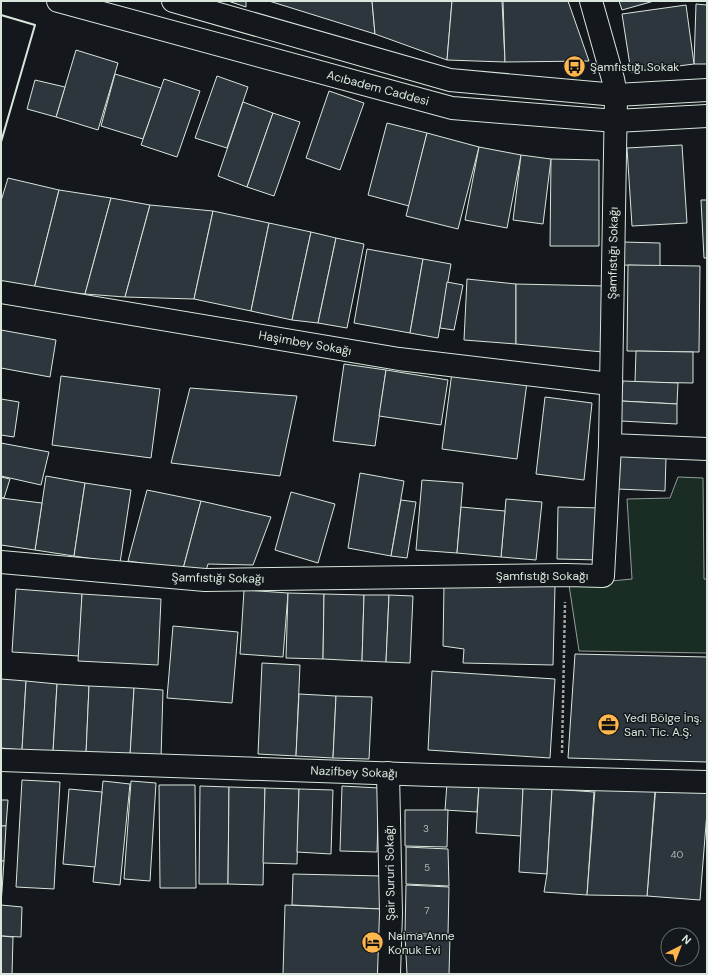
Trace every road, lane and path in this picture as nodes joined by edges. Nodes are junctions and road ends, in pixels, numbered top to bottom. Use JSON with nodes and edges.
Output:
{"nodes":[{"id":1,"x":58,"y":1,"type":"edge"},
{"id":2,"x":173,"y":1,"type":"edge"},
{"id":3,"x":591,"y":1,"type":"edge"},
{"id":4,"x":707,"y":90,"type":"edge"},
{"id":5,"x":616,"y":95,"type":"junction"},
{"id":6,"x":707,"y":116,"type":"edge"},
{"id":7,"x":616,"y":121,"type":"junction"},
{"id":8,"x":1,"y":292,"type":"edge"},
{"id":9,"x":610,"y":384,"type":"junction"},
{"id":10,"x":610,"y":446,"type":"junction"},
{"id":11,"x":707,"y":449,"type":"edge"},
{"id":12,"x":1,"y":562,"type":"edge"},
{"id":13,"x":565,"y":596,"type":"dead end"},
{"id":14,"x":1,"y":760,"type":"edge"},
{"id":15,"x":562,"y":760,"type":"dead end"},
{"id":16,"x":388,"y":773,"type":"junction"},
{"id":17,"x":707,"y":782,"type":"edge"},
{"id":18,"x":389,"y":974,"type":"edge"}],
"edges":[{"from":1,"to":7,"type":"street","name":"Acıbadem Caddesi"},
{"from":2,"to":5,"type":"street"},
{"from":3,"to":5,"type":"street","name":"Şamfıstığı Sokağı"},
{"from":4,"to":5,"type":"street"},
{"from":5,"to":7,"type":"street","name":"Şamfıstığı Sokağı"},
{"from":6,"to":7,"type":"street","name":"Acıbadem Caddesi"},
{"from":7,"to":9,"type":"street","name":"Şamfıstığı Sokağı"},
{"from":8,"to":9,"type":"street","name":"Haşimbey Sokağı"},
{"from":9,"to":10,"type":"street","name":"Şamfıstığı Sokağı"},
{"from":10,"to":11,"type":"street"},
{"from":10,"to":12,"type":"street","name":"Şamfıstığı Sokağı"},
{"from":13,"to":15,"type":"path"},
{"from":14,"to":16,"type":"street","name":"Nazifbey Sokağı"},
{"from":16,"to":17,"type":"street","name":"Nazifbey Sokağı"},
{"from":16,"to":18,"type":"street","name":"Şair Sururi Sokağı"}]}
